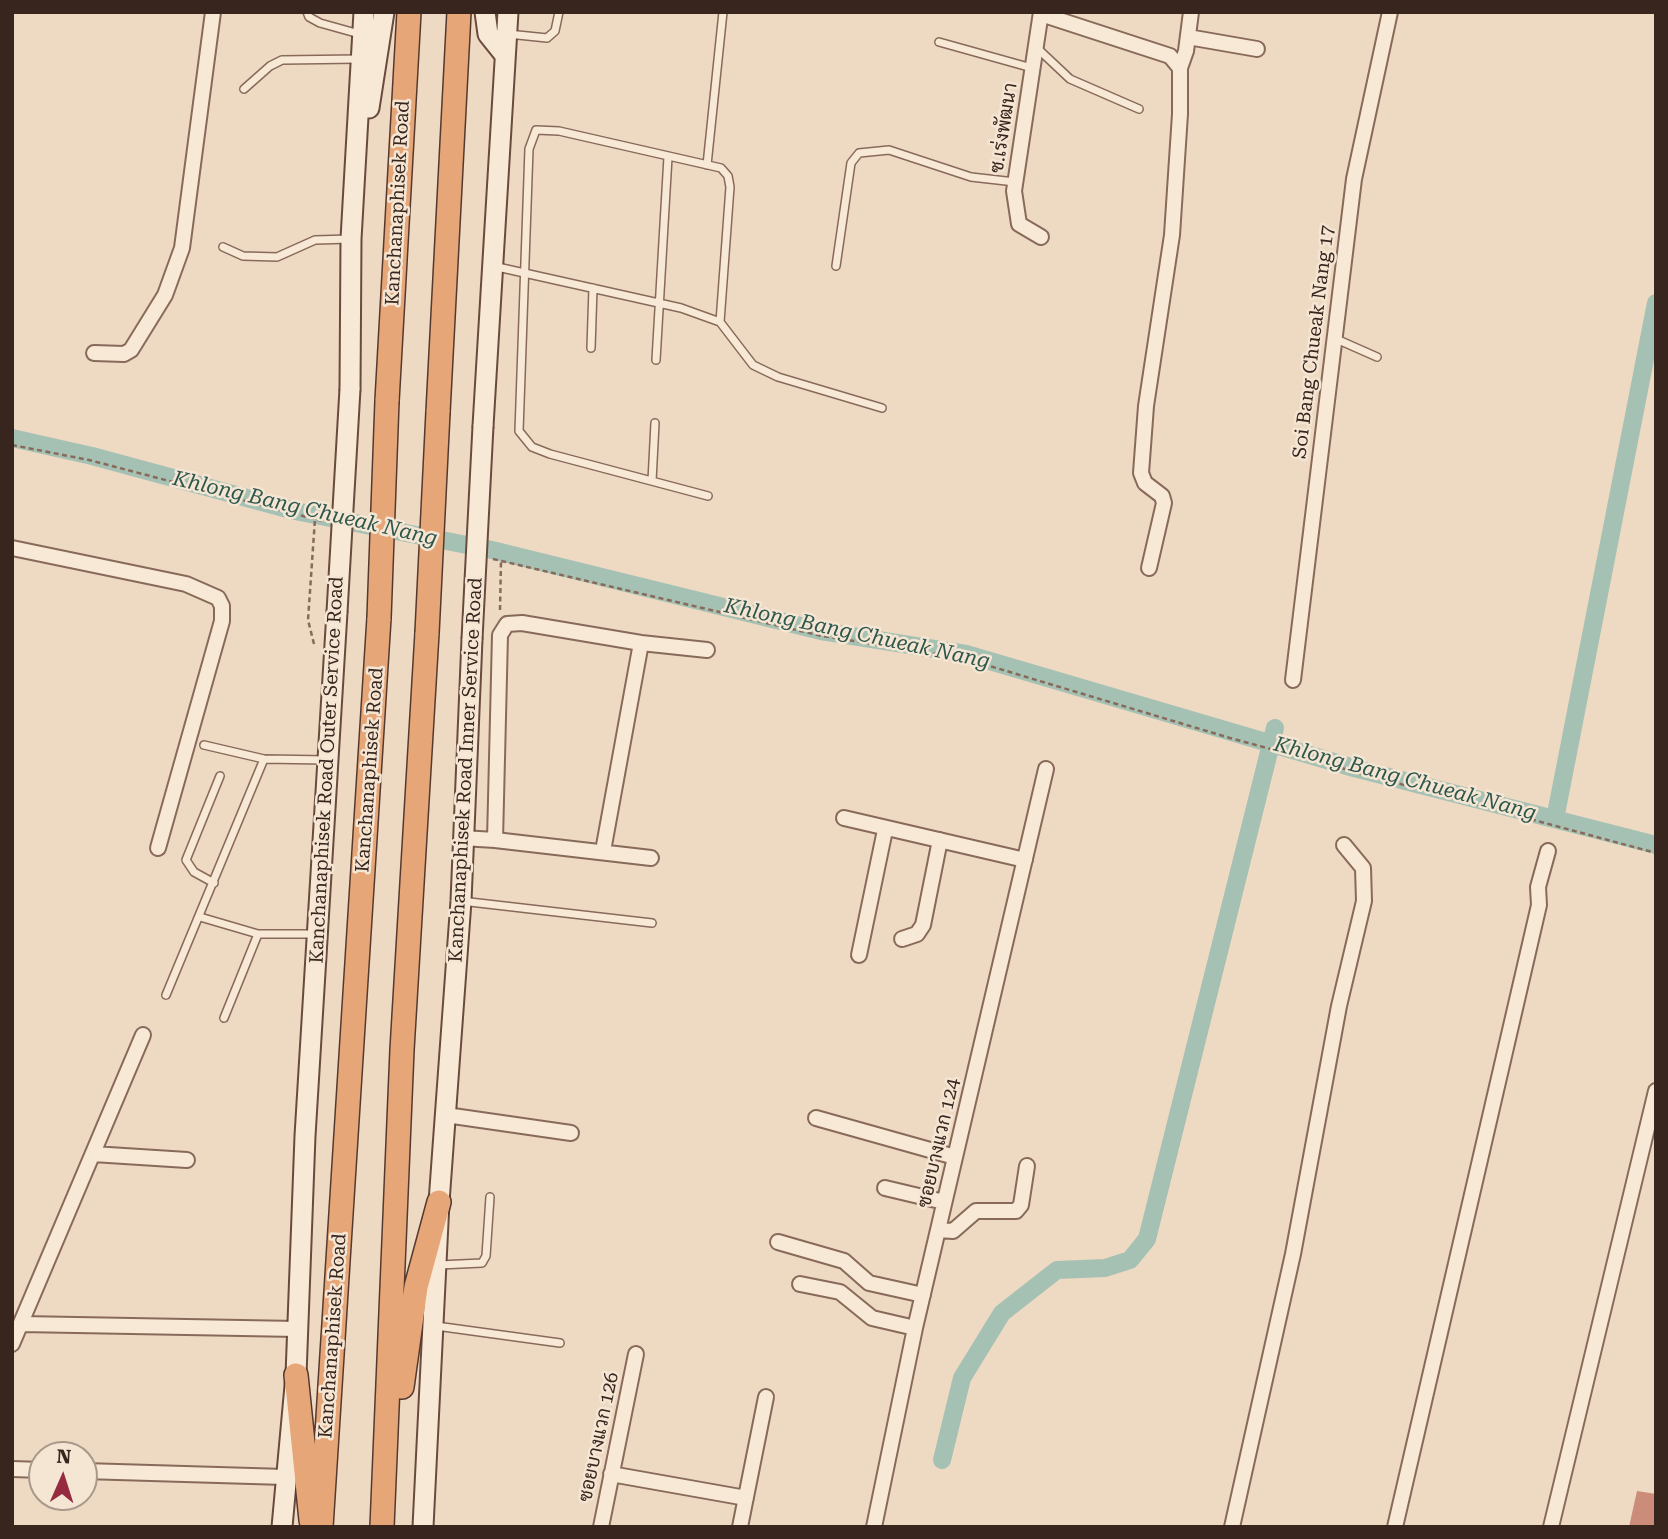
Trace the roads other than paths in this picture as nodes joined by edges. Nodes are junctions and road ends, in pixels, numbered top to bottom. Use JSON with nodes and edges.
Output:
{"nodes":[{"id":1,"x":213,"y":12,"type":"edge"},
{"id":2,"x":307,"y":12,"type":"edge"},
{"id":3,"x":365,"y":12,"type":"edge"},
{"id":4,"x":384,"y":12,"type":"edge"},
{"id":5,"x":409,"y":12,"type":"edge"},
{"id":6,"x":459,"y":12,"type":"edge"},
{"id":7,"x":485,"y":12,"type":"edge"},
{"id":8,"x":508,"y":12,"type":"edge"},
{"id":9,"x":559,"y":12,"type":"edge"},
{"id":10,"x":723,"y":12,"type":"edge"},
{"id":11,"x":1191,"y":12,"type":"edge"},
{"id":12,"x":1390,"y":12,"type":"edge"},
{"id":13,"x":1041,"y":13,"type":"edge"},
{"id":14,"x":506,"y":33,"type":"junction"},
{"id":15,"x":364,"y":35,"type":"junction"},
{"id":16,"x":1188,"y":37,"type":"junction"},
{"id":17,"x":939,"y":42,"type":"dead end"},
{"id":18,"x":1036,"y":47,"type":"junction"},
{"id":19,"x":1257,"y":49,"type":"dead end"},
{"id":20,"x":504,"y":54,"type":"junction"},
{"id":21,"x":362,"y":59,"type":"junction"},
{"id":22,"x":1032,"y":68,"type":"junction"},
{"id":23,"x":1180,"y":68,"type":"junction"},
{"id":24,"x":244,"y":89,"type":"dead end"},
{"id":25,"x":1139,"y":109,"type":"dead end"},
{"id":26,"x":668,"y":157,"type":"junction"},
{"id":27,"x":707,"y":165,"type":"junction"},
{"id":28,"x":357,"y":167,"type":"junction"},
{"id":29,"x":1015,"y":182,"type":"junction"},
{"id":30,"x":1041,"y":237,"type":"dead end"},
{"id":31,"x":351,"y":239,"type":"junction"},
{"id":32,"x":223,"y":247,"type":"dead end"},
{"id":33,"x":492,"y":266,"type":"junction"},
{"id":34,"x":836,"y":266,"type":"dead end"},
{"id":35,"x":525,"y":273,"type":"junction"},
{"id":36,"x":593,"y":288,"type":"junction"},
{"id":37,"x":658,"y":303,"type":"junction"},
{"id":38,"x":720,"y":322,"type":"junction"},
{"id":39,"x":1334,"y":338,"type":"junction"},
{"id":40,"x":591,"y":348,"type":"dead end"},
{"id":41,"x":94,"y":353,"type":"dead end"},
{"id":42,"x":1377,"y":358,"type":"dead end"},
{"id":43,"x":656,"y":360,"type":"dead end"},
{"id":44,"x":882,"y":408,"type":"dead end"},
{"id":45,"x":654,"y":423,"type":"dead end"},
{"id":46,"x":652,"y":481,"type":"junction"},
{"id":47,"x":708,"y":496,"type":"dead end"},
{"id":48,"x":12,"y":548,"type":"edge"},
{"id":49,"x":1149,"y":568,"type":"dead end"},
{"id":50,"x":641,"y":643,"type":"junction"},
{"id":51,"x":707,"y":650,"type":"dead end"},
{"id":52,"x":1293,"y":680,"type":"dead end"},
{"id":53,"x":204,"y":745,"type":"dead end"},
{"id":54,"x":264,"y":758,"type":"junction"},
{"id":55,"x":327,"y":761,"type":"junction"},
{"id":56,"x":1046,"y":769,"type":"dead end"},
{"id":57,"x":220,"y":776,"type":"dead end"},
{"id":58,"x":844,"y":818,"type":"dead end"},
{"id":59,"x":885,"y":830,"type":"junction"},
{"id":60,"x":462,"y":838,"type":"junction"},
{"id":61,"x":495,"y":840,"type":"junction"},
{"id":62,"x":940,"y":840,"type":"junction"},
{"id":63,"x":1345,"y":845,"type":"dead end"},
{"id":64,"x":158,"y":848,"type":"dead end"},
{"id":65,"x":603,"y":851,"type":"junction"},
{"id":66,"x":1548,"y":851,"type":"dead end"},
{"id":67,"x":651,"y":858,"type":"dead end"},
{"id":68,"x":1024,"y":860,"type":"junction"},
{"id":69,"x":214,"y":883,"type":"junction"},
{"id":70,"x":460,"y":901,"type":"junction"},
{"id":71,"x":200,"y":917,"type":"junction"},
{"id":72,"x":652,"y":923,"type":"dead end"},
{"id":73,"x":257,"y":934,"type":"junction"},
{"id":74,"x":317,"y":934,"type":"junction"},
{"id":75,"x":902,"y":939,"type":"dead end"},
{"id":76,"x":859,"y":955,"type":"dead end"},
{"id":77,"x":166,"y":995,"type":"dead end"},
{"id":78,"x":225,"y":1018,"type":"dead end"},
{"id":79,"x":143,"y":1035,"type":"dead end"},
{"id":80,"x":1656,"y":1091,"type":"edge"},
{"id":81,"x":446,"y":1115,"type":"junction"},
{"id":82,"x":816,"y":1118,"type":"dead end"},
{"id":83,"x":570,"y":1133,"type":"dead end"},
{"id":84,"x":93,"y":1154,"type":"junction"},
{"id":85,"x":955,"y":1157,"type":"junction"},
{"id":86,"x":187,"y":1160,"type":"dead end"},
{"id":87,"x":1027,"y":1166,"type":"dead end"},
{"id":88,"x":886,"y":1188,"type":"dead end"},
{"id":89,"x":490,"y":1197,"type":"dead end"},
{"id":90,"x":439,"y":1202,"type":"junction"},
{"id":91,"x":944,"y":1202,"type":"junction"},
{"id":92,"x":938,"y":1230,"type":"junction"},
{"id":93,"x":778,"y":1242,"type":"dead end"},
{"id":94,"x":437,"y":1265,"type":"junction"},
{"id":95,"x":800,"y":1284,"type":"dead end"},
{"id":96,"x":923,"y":1295,"type":"junction"},
{"id":97,"x":21,"y":1324,"type":"junction"},
{"id":98,"x":433,"y":1326,"type":"junction"},
{"id":99,"x":915,"y":1328,"type":"junction"},
{"id":100,"x":297,"y":1329,"type":"junction"},
{"id":101,"x":560,"y":1343,"type":"dead end"},
{"id":102,"x":12,"y":1344,"type":"edge"},
{"id":103,"x":636,"y":1354,"type":"dead end"},
{"id":104,"x":296,"y":1375,"type":"junction"},
{"id":105,"x":766,"y":1397,"type":"dead end"},
{"id":106,"x":386,"y":1468,"type":"junction"},
{"id":107,"x":98,"y":1471,"type":"edge"},
{"id":108,"x":611,"y":1474,"type":"junction"},
{"id":109,"x":285,"y":1478,"type":"junction"},
{"id":110,"x":746,"y":1498,"type":"junction"},
{"id":111,"x":282,"y":1527,"type":"edge"},
{"id":112,"x":311,"y":1527,"type":"edge"},
{"id":113,"x":321,"y":1527,"type":"edge"},
{"id":114,"x":382,"y":1527,"type":"edge"},
{"id":115,"x":424,"y":1527,"type":"edge"},
{"id":116,"x":601,"y":1527,"type":"edge"},
{"id":117,"x":740,"y":1527,"type":"edge"},
{"id":118,"x":874,"y":1527,"type":"edge"},
{"id":119,"x":1232,"y":1527,"type":"edge"},
{"id":120,"x":1395,"y":1527,"type":"edge"},
{"id":121,"x":1551,"y":1527,"type":"edge"}],
"edges":[{"from":1,"to":41,"type":"street"},
{"from":2,"to":15,"type":"lane"},
{"from":3,"to":15,"type":"main road","name":"Kanchanaphisek Road Outer Service Road"},
{"from":4,"to":28,"type":"main road"},
{"from":5,"to":113,"type":"highway","name":"Kanchanaphisek Road","bridge":true},
{"from":6,"to":106,"type":"highway","bridge":true},
{"from":7,"to":20,"type":"main road"},
{"from":8,"to":14,"type":"main road","name":"Kanchanaphisek Road Inner Service Road"},
{"from":9,"to":14,"type":"lane"},
{"from":10,"to":27,"type":"lane"},
{"from":11,"to":16,"type":"street"},
{"from":12,"to":39,"type":"street","name":"Soi Bang Chueak Nang 17"},
{"from":13,"to":18,"type":"street","name":"ซ.เร่งพัฒนา"},
{"from":13,"to":23,"type":"street"},
{"from":14,"to":20,"type":"main road","name":"Kanchanaphisek Road Inner Service Road"},
{"from":15,"to":21,"type":"main road","name":"Kanchanaphisek Road Outer Service Road"},
{"from":16,"to":19,"type":"street"},
{"from":16,"to":23,"type":"street"},
{"from":17,"to":22,"type":"lane"},
{"from":18,"to":22,"type":"street","name":"ซ.เร่งพัฒนา"},
{"from":18,"to":25,"type":"lane"},
{"from":20,"to":33,"type":"main road","name":"Kanchanaphisek Road Inner Service Road"},
{"from":21,"to":24,"type":"lane"},
{"from":21,"to":28,"type":"main road","name":"Kanchanaphisek Road Outer Service Road"},
{"from":22,"to":29,"type":"street","name":"ซ.เร่งพัฒนา"},
{"from":23,"to":49,"type":"street"},
{"from":26,"to":27,"type":"lane"},
{"from":26,"to":35,"type":"lane"},
{"from":26,"to":37,"type":"lane"},
{"from":27,"to":38,"type":"lane"},
{"from":28,"to":31,"type":"main road","name":"Kanchanaphisek Road Outer Service Road"},
{"from":29,"to":30,"type":"street","name":"ซ.เร่งพัฒนา"},
{"from":29,"to":34,"type":"lane"},
{"from":31,"to":32,"type":"lane"},
{"from":31,"to":55,"type":"main road","name":"Kanchanaphisek Road Outer Service Road","bridge":true},
{"from":33,"to":35,"type":"lane"},
{"from":33,"to":60,"type":"main road","name":"Kanchanaphisek Road Inner Service Road","bridge":true},
{"from":35,"to":36,"type":"lane"},
{"from":35,"to":46,"type":"lane"},
{"from":36,"to":37,"type":"lane"},
{"from":36,"to":40,"type":"lane"},
{"from":37,"to":38,"type":"lane"},
{"from":37,"to":43,"type":"lane"},
{"from":38,"to":44,"type":"lane"},
{"from":39,"to":42,"type":"lane"},
{"from":39,"to":52,"type":"street","name":"Soi Bang Chueak Nang 17"},
{"from":45,"to":46,"type":"lane"},
{"from":46,"to":47,"type":"lane"},
{"from":48,"to":64,"type":"street"},
{"from":50,"to":51,"type":"street"},
{"from":50,"to":61,"type":"street"},
{"from":50,"to":65,"type":"street"},
{"from":53,"to":54,"type":"lane"},
{"from":54,"to":55,"type":"lane"},
{"from":54,"to":69,"type":"lane"},
{"from":55,"to":74,"type":"main road","name":"Kanchanaphisek Road Outer Service Road"},
{"from":56,"to":68,"type":"street","name":"ซอยบางแวก 124"},
{"from":57,"to":69,"type":"lane"},
{"from":58,"to":59,"type":"street"},
{"from":59,"to":62,"type":"street"},
{"from":59,"to":76,"type":"street"},
{"from":60,"to":61,"type":"street"},
{"from":60,"to":70,"type":"main road","name":"Kanchanaphisek Road Inner Service Road"},
{"from":61,"to":65,"type":"street"},
{"from":62,"to":68,"type":"street"},
{"from":62,"to":75,"type":"street"},
{"from":63,"to":119,"type":"street"},
{"from":65,"to":67,"type":"street"},
{"from":66,"to":120,"type":"street"},
{"from":68,"to":85,"type":"street","name":"ซอยบางแวก 124"},
{"from":69,"to":71,"type":"lane"},
{"from":70,"to":72,"type":"lane"},
{"from":70,"to":81,"type":"main road","name":"Kanchanaphisek Road Inner Service Road"},
{"from":71,"to":73,"type":"lane"},
{"from":71,"to":77,"type":"lane"},
{"from":73,"to":74,"type":"lane"},
{"from":73,"to":78,"type":"lane"},
{"from":74,"to":100,"type":"main road","name":"Kanchanaphisek Road Outer Service Road"},
{"from":79,"to":84,"type":"street"},
{"from":80,"to":121,"type":"street"},
{"from":81,"to":83,"type":"street"},
{"from":81,"to":90,"type":"main road","name":"Kanchanaphisek Road Inner Service Road"},
{"from":82,"to":85,"type":"street"},
{"from":84,"to":86,"type":"street"},
{"from":84,"to":97,"type":"street"},
{"from":85,"to":91,"type":"street","name":"ซอยบางแวก 124"},
{"from":87,"to":92,"type":"street"},
{"from":88,"to":91,"type":"street"},
{"from":89,"to":94,"type":"lane"},
{"from":90,"to":94,"type":"main road","name":"Kanchanaphisek Road Inner Service Road"},
{"from":90,"to":106,"type":"highway"},
{"from":91,"to":92,"type":"street","name":"ซอยบางแวก 124"},
{"from":92,"to":96,"type":"street","name":"ซอยบางแวก 124"},
{"from":93,"to":96,"type":"street"},
{"from":94,"to":98,"type":"main road","name":"Kanchanaphisek Road Inner Service Road"},
{"from":95,"to":99,"type":"street"},
{"from":96,"to":99,"type":"street","name":"ซอยบางแวก 124"},
{"from":97,"to":100,"type":"street"},
{"from":97,"to":102,"type":"street"},
{"from":98,"to":101,"type":"lane"},
{"from":98,"to":115,"type":"main road","name":"Kanchanaphisek Road Inner Service Road"},
{"from":99,"to":118,"type":"street","name":"ซอยบางแวก 124"},
{"from":100,"to":104,"type":"main road","name":"Kanchanaphisek Road Outer Service Road"},
{"from":103,"to":108,"type":"street","name":"ซอยบางแวก 126"},
{"from":104,"to":109,"type":"main road","name":"Kanchanaphisek Road Outer Service Road"},
{"from":104,"to":112,"type":"highway"},
{"from":105,"to":110,"type":"street"},
{"from":106,"to":114,"type":"highway"},
{"from":107,"to":109,"type":"street"},
{"from":108,"to":110,"type":"street"},
{"from":108,"to":116,"type":"street","name":"ซอยบางแวก 126"},
{"from":109,"to":111,"type":"main road","name":"Kanchanaphisek Road Outer Service Road"},
{"from":110,"to":117,"type":"street"}]}
